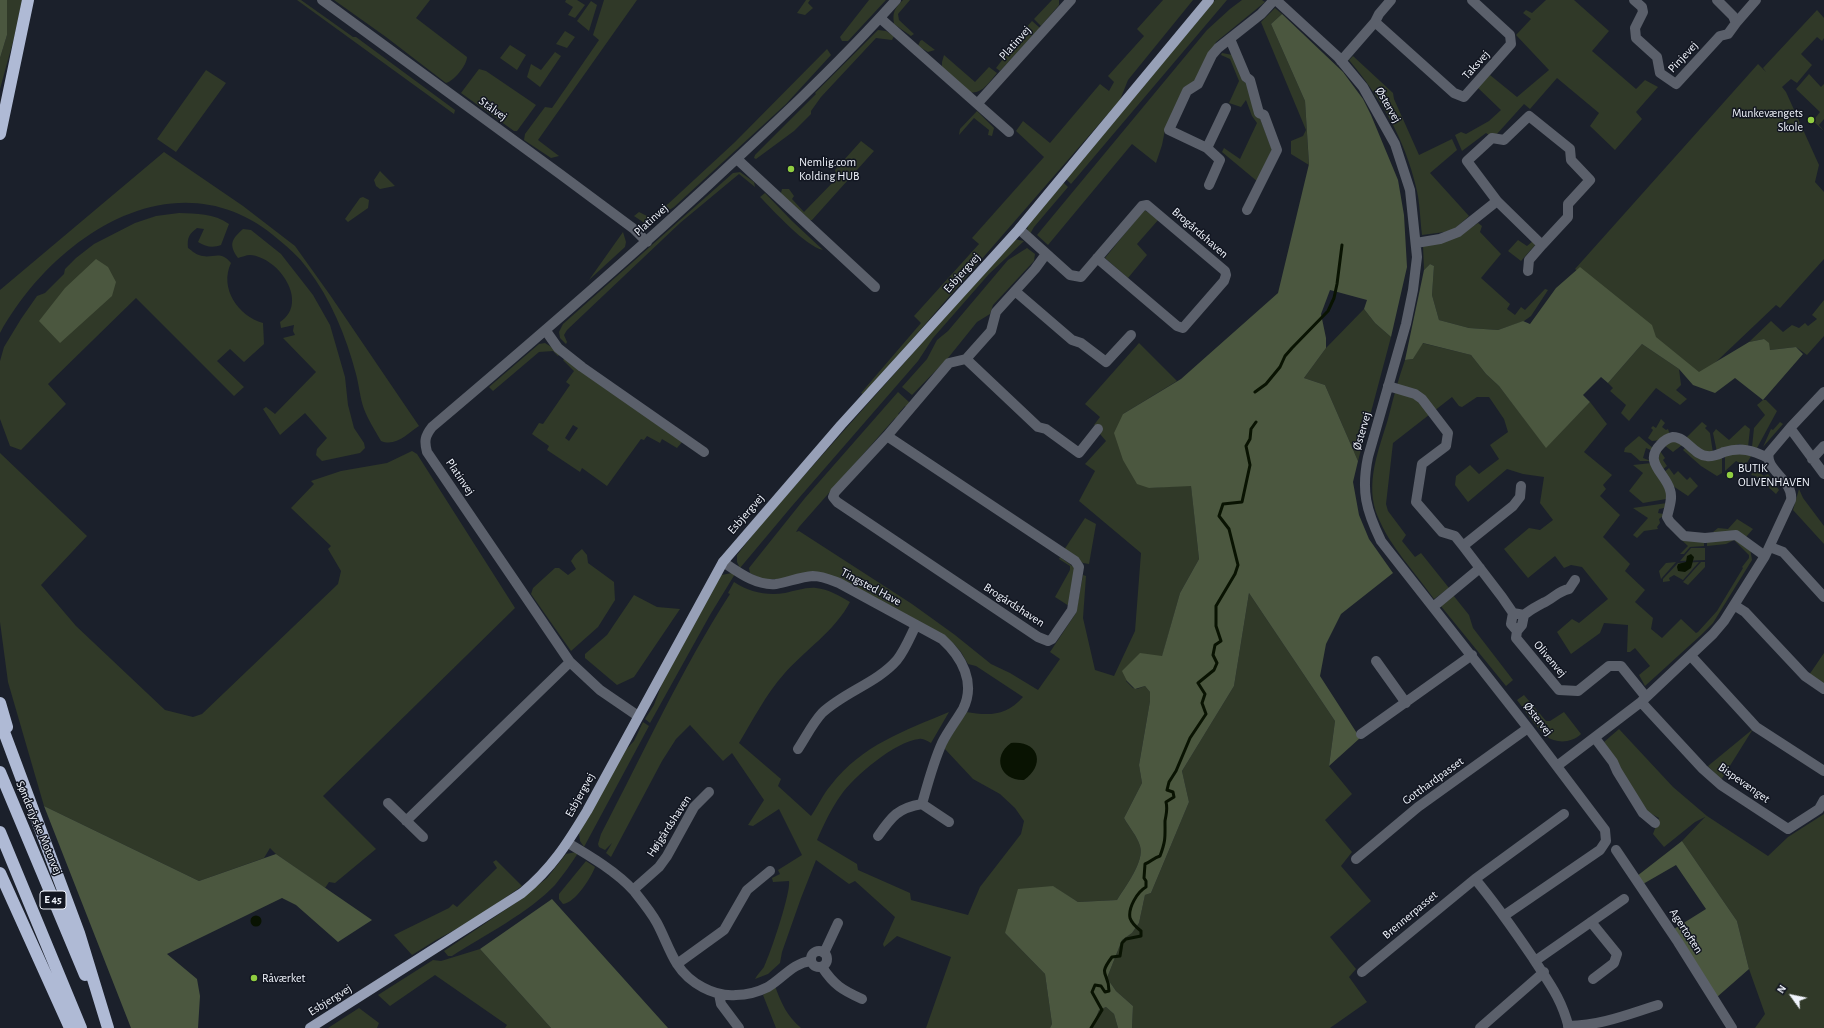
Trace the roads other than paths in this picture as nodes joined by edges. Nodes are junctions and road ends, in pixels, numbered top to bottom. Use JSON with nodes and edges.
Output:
{"nodes":[{"id":1,"x":28,"y":0,"type":"edge"},
{"id":2,"x":35,"y":0,"type":"edge"},
{"id":3,"x":322,"y":0,"type":"edge"},
{"id":4,"x":896,"y":0,"type":"edge"},
{"id":5,"x":1071,"y":0,"type":"edge"},
{"id":6,"x":1209,"y":0,"type":"edge"},
{"id":7,"x":1275,"y":0,"type":"edge"},
{"id":8,"x":1391,"y":0,"type":"edge"},
{"id":9,"x":1472,"y":0,"type":"edge"},
{"id":10,"x":1634,"y":0,"type":"edge"},
{"id":11,"x":1717,"y":0,"type":"edge"},
{"id":12,"x":1756,"y":0,"type":"edge"},
{"id":13,"x":880,"y":18,"type":"junction"},
{"id":14,"x":1375,"y":22,"type":"junction"},
{"id":15,"x":1736,"y":23,"type":"junction"},
{"id":16,"x":1230,"y":39,"type":"junction"},
{"id":17,"x":20,"y":43,"type":"junction"},
{"id":18,"x":1341,"y":61,"type":"junction"},
{"id":19,"x":0,"y":103,"type":"edge"},
{"id":20,"x":978,"y":104,"type":"junction"},
{"id":21,"x":1226,"y":108,"type":"dead end"},
{"id":22,"x":1,"y":131,"type":"edge"},
{"id":23,"x":1009,"y":132,"type":"dead end"},
{"id":24,"x":1207,"y":148,"type":"junction"},
{"id":25,"x":737,"y":159,"type":"junction"},
{"id":26,"x":1209,"y":185,"type":"dead end"},
{"id":27,"x":1497,"y":201,"type":"junction"},
{"id":28,"x":1247,"y":210,"type":"dead end"},
{"id":29,"x":1019,"y":229,"type":"junction"},
{"id":30,"x":647,"y":242,"type":"junction"},
{"id":31,"x":1416,"y":243,"type":"junction"},
{"id":32,"x":1542,"y":245,"type":"junction"},
{"id":33,"x":1046,"y":254,"type":"junction"},
{"id":34,"x":1097,"y":258,"type":"junction"},
{"id":35,"x":1528,"y":271,"type":"dead end"},
{"id":36,"x":875,"y":287,"type":"dead end"},
{"id":37,"x":1015,"y":291,"type":"junction"},
{"id":38,"x":546,"y":331,"type":"junction"},
{"id":39,"x":1131,"y":335,"type":"dead end"},
{"id":40,"x":966,"y":359,"type":"junction"},
{"id":41,"x":1388,"y":386,"type":"junction"},
{"id":42,"x":1824,"y":392,"type":"edge"},
{"id":43,"x":1790,"y":428,"type":"junction"},
{"id":44,"x":1098,"y":429,"type":"dead end"},
{"id":45,"x":887,"y":436,"type":"junction"},
{"id":46,"x":1824,"y":446,"type":"edge"},
{"id":47,"x":704,"y":452,"type":"dead end"},
{"id":48,"x":1768,"y":458,"type":"junction"},
{"id":49,"x":1812,"y":458,"type":"junction"},
{"id":50,"x":1824,"y":474,"type":"edge"},
{"id":51,"x":1521,"y":486,"type":"dead end"},
{"id":52,"x":1463,"y":546,"type":"junction"},
{"id":53,"x":1767,"y":551,"type":"junction"},
{"id":54,"x":723,"y":562,"type":"junction"},
{"id":55,"x":1480,"y":568,"type":"junction"},
{"id":56,"x":1575,"y":580,"type":"dead end"},
{"id":57,"x":1824,"y":597,"type":"edge"},
{"id":58,"x":1734,"y":605,"type":"junction"},
{"id":59,"x":1433,"y":607,"type":"junction"},
{"id":60,"x":1513,"y":613,"type":"junction"},
{"id":61,"x":1524,"y":615,"type":"junction"},
{"id":62,"x":916,"y":626,"type":"junction"},
{"id":63,"x":1517,"y":631,"type":"junction"},
{"id":64,"x":1472,"y":655,"type":"junction"},
{"id":65,"x":1690,"y":656,"type":"junction"},
{"id":66,"x":1376,"y":661,"type":"dead end"},
{"id":67,"x":570,"y":662,"type":"junction"},
{"id":68,"x":1824,"y":689,"type":"edge"},
{"id":69,"x":1643,"y":700,"type":"junction"},
{"id":70,"x":0,"y":703,"type":"edge"},
{"id":71,"x":1406,"y":703,"type":"junction"},
{"id":72,"x":638,"y":716,"type":"junction"},
{"id":73,"x":0,"y":721,"type":"edge"},
{"id":74,"x":1528,"y":728,"type":"junction"},
{"id":75,"x":1361,"y":734,"type":"dead end"},
{"id":76,"x":1595,"y":738,"type":"junction"},
{"id":77,"x":798,"y":749,"type":"dead end"},
{"id":78,"x":16,"y":763,"type":"junction"},
{"id":79,"x":1557,"y":766,"type":"junction"},
{"id":80,"x":1824,"y":770,"type":"edge"},
{"id":81,"x":0,"y":772,"type":"edge"},
{"id":82,"x":709,"y":792,"type":"dead end"},
{"id":83,"x":1824,"y":800,"type":"edge"},
{"id":84,"x":388,"y":803,"type":"dead end"},
{"id":85,"x":922,"y":804,"type":"junction"},
{"id":86,"x":1564,"y":814,"type":"dead end"},
{"id":87,"x":406,"y":821,"type":"junction"},
{"id":88,"x":949,"y":822,"type":"dead end"},
{"id":89,"x":1655,"y":823,"type":"dead end"},
{"id":90,"x":0,"y":832,"type":"edge"},
{"id":91,"x":878,"y":836,"type":"dead end"},
{"id":92,"x":423,"y":837,"type":"dead end"},
{"id":93,"x":568,"y":843,"type":"junction"},
{"id":94,"x":1616,"y":850,"type":"dead end"},
{"id":95,"x":1356,"y":859,"type":"dead end"},
{"id":96,"x":770,"y":871,"type":"dead end"},
{"id":97,"x":0,"y":873,"type":"edge"},
{"id":98,"x":1475,"y":878,"type":"junction"},
{"id":99,"x":633,"y":890,"type":"junction"},
{"id":100,"x":1624,"y":899,"type":"dead end"},
{"id":101,"x":1505,"y":915,"type":"junction"},
{"id":102,"x":1591,"y":922,"type":"junction"},
{"id":103,"x":838,"y":923,"type":"dead end"},
{"id":104,"x":824,"y":953,"type":"junction"},
{"id":105,"x":811,"y":961,"type":"junction"},
{"id":106,"x":1535,"y":961,"type":"junction"},
{"id":107,"x":677,"y":964,"type":"junction"},
{"id":108,"x":822,"y":967,"type":"junction"},
{"id":109,"x":1362,"y":972,"type":"dead end"},
{"id":110,"x":1544,"y":972,"type":"junction"},
{"id":111,"x":1593,"y":979,"type":"dead end"},
{"id":112,"x":719,"y":994,"type":"junction"},
{"id":113,"x":862,"y":999,"type":"dead end"},
{"id":114,"x":1658,"y":1005,"type":"dead end"},
{"id":115,"x":1569,"y":1027,"type":"edge"},
{"id":116,"x":70,"y":1028,"type":"edge"},
{"id":117,"x":81,"y":1028,"type":"edge"},
{"id":118,"x":108,"y":1028,"type":"edge"},
{"id":119,"x":310,"y":1028,"type":"edge"},
{"id":120,"x":740,"y":1028,"type":"edge"},
{"id":121,"x":1480,"y":1028,"type":"edge"},
{"id":122,"x":1732,"y":1028,"type":"edge"}],
"edges":[{"from":1,"to":17,"type":"highway"},
{"from":2,"to":22,"type":"highway"},
{"from":3,"to":30,"type":"street","name":"Stålvej"},
{"from":4,"to":13,"type":"street","name":"Platinvej"},
{"from":5,"to":20,"type":"street","name":"Platinvej"},
{"from":6,"to":29,"type":"main road","name":"Esbjergvej"},
{"from":7,"to":16,"type":"street","name":"Østervej"},
{"from":7,"to":18,"type":"street","name":"Østervej"},
{"from":8,"to":14,"type":"street"},
{"from":9,"to":14,"type":"street","name":"Taksvej"},
{"from":10,"to":15,"type":"street","name":"Pinjevej"},
{"from":11,"to":15,"type":"street"},
{"from":12,"to":15,"type":"street","name":"Pinjevej"},
{"from":13,"to":20,"type":"street"},
{"from":13,"to":25,"type":"street","name":"Platinvej"},
{"from":14,"to":18,"type":"street"},
{"from":16,"to":24,"type":"street","name":"Østervej"},
{"from":16,"to":28,"type":"street"},
{"from":17,"to":19,"type":"highway"},
{"from":17,"to":22,"type":"highway"},
{"from":18,"to":31,"type":"street","name":"Østervej"},
{"from":20,"to":23,"type":"street"},
{"from":21,"to":24,"type":"street"},
{"from":24,"to":26,"type":"street","name":"Østervej"},
{"from":25,"to":30,"type":"street","name":"Platinvej"},
{"from":25,"to":36,"type":"street"},
{"from":27,"to":31,"type":"street"},
{"from":27,"to":32,"type":"street"},
{"from":27,"to":32,"type":"street"},
{"from":29,"to":33,"type":"street","name":"Brogårdshaven"},
{"from":29,"to":54,"type":"main road","name":"Esbjergvej"},
{"from":30,"to":38,"type":"street","name":"Platinvej"},
{"from":31,"to":41,"type":"street","name":"Østervej"},
{"from":32,"to":35,"type":"street"},
{"from":33,"to":34,"type":"street","name":"Brogårdshaven"},
{"from":33,"to":37,"type":"street"},
{"from":34,"to":34,"type":"street","name":"Brogårdshaven"},
{"from":37,"to":39,"type":"street"},
{"from":37,"to":40,"type":"street"},
{"from":38,"to":47,"type":"street"},
{"from":38,"to":67,"type":"street","name":"Platinvej"},
{"from":40,"to":44,"type":"street"},
{"from":40,"to":45,"type":"street","name":"Brogårdshaven"},
{"from":41,"to":52,"type":"street","name":"Olivenvej"},
{"from":41,"to":59,"type":"street","name":"Østervej"},
{"from":42,"to":43,"type":"street"},
{"from":43,"to":48,"type":"street"},
{"from":43,"to":49,"type":"street"},
{"from":45,"to":45,"type":"street","name":"Brogårdshaven"},
{"from":46,"to":49,"type":"street"},
{"from":48,"to":53,"type":"street"},
{"from":48,"to":53,"type":"street"},
{"from":49,"to":50,"type":"street"},
{"from":51,"to":52,"type":"street"},
{"from":52,"to":55,"type":"street","name":"Olivenvej"},
{"from":53,"to":57,"type":"street"},
{"from":53,"to":58,"type":"street"},
{"from":54,"to":62,"type":"street","name":"Tingsted Have"},
{"from":54,"to":72,"type":"main road","name":"Esbjergvej"},
{"from":55,"to":59,"type":"street"},
{"from":55,"to":60,"type":"street","name":"Olivenvej"},
{"from":56,"to":61,"type":"street"},
{"from":58,"to":65,"type":"street"},
{"from":58,"to":68,"type":"street"},
{"from":59,"to":64,"type":"street","name":"Østervej"},
{"from":60,"to":61,"type":"street"},
{"from":60,"to":63,"type":"street","name":"Olivenvej"},
{"from":61,"to":63,"type":"street"},
{"from":62,"to":77,"type":"street"},
{"from":62,"to":85,"type":"street","name":"Tingsted Have"},
{"from":63,"to":69,"type":"street","name":"Olivenvej"},
{"from":64,"to":71,"type":"street"},
{"from":64,"to":74,"type":"street","name":"Østervej"},
{"from":65,"to":69,"type":"street"},
{"from":65,"to":80,"type":"street"},
{"from":66,"to":71,"type":"street"},
{"from":67,"to":72,"type":"street","name":"Platinvej"},
{"from":67,"to":87,"type":"street"},
{"from":69,"to":76,"type":"street"},
{"from":69,"to":83,"type":"street","name":"Bispevænget"},
{"from":70,"to":78,"type":"highway"},
{"from":71,"to":75,"type":"street"},
{"from":72,"to":93,"type":"main road","name":"Esbjergvej"},
{"from":73,"to":78,"type":"highway"},
{"from":74,"to":79,"type":"street","name":"Østervej"},
{"from":74,"to":95,"type":"street","name":"Gotthardpasset"},
{"from":76,"to":79,"type":"street"},
{"from":76,"to":89,"type":"street"},
{"from":78,"to":118,"type":"highway"},
{"from":79,"to":101,"type":"street","name":"Østervej"},
{"from":81,"to":118,"type":"highway","name":"Sønderjyske Motorvej","number":"E 45"},
{"from":82,"to":99,"type":"street","name":"Højgårdshaven"},
{"from":84,"to":87,"type":"street"},
{"from":85,"to":88,"type":"street"},
{"from":85,"to":91,"type":"street"},
{"from":86,"to":98,"type":"street","name":"Brennerpasset"},
{"from":87,"to":92,"type":"street"},
{"from":90,"to":117,"type":"highway","number":"E 45"},
{"from":93,"to":99,"type":"street"},
{"from":93,"to":119,"type":"main road","name":"Esbjergvej"},
{"from":94,"to":122,"type":"street","name":"Agertoften"},
{"from":96,"to":107,"type":"street"},
{"from":97,"to":116,"type":"highway"},
{"from":98,"to":101,"type":"street"},
{"from":98,"to":109,"type":"street","name":"Brennerpasset"},
{"from":99,"to":107,"type":"street"},
{"from":100,"to":102,"type":"street"},
{"from":101,"to":106,"type":"street"},
{"from":102,"to":106,"type":"street"},
{"from":102,"to":111,"type":"street"},
{"from":103,"to":104,"type":"street"},
{"from":104,"to":105,"type":"street"},
{"from":104,"to":108,"type":"street"},
{"from":105,"to":108,"type":"street"},
{"from":105,"to":112,"type":"street"},
{"from":106,"to":110,"type":"street"},
{"from":107,"to":112,"type":"street"},
{"from":108,"to":113,"type":"street"},
{"from":110,"to":115,"type":"street"},
{"from":110,"to":121,"type":"street"},
{"from":112,"to":120,"type":"street"},
{"from":114,"to":115,"type":"street"}]}
